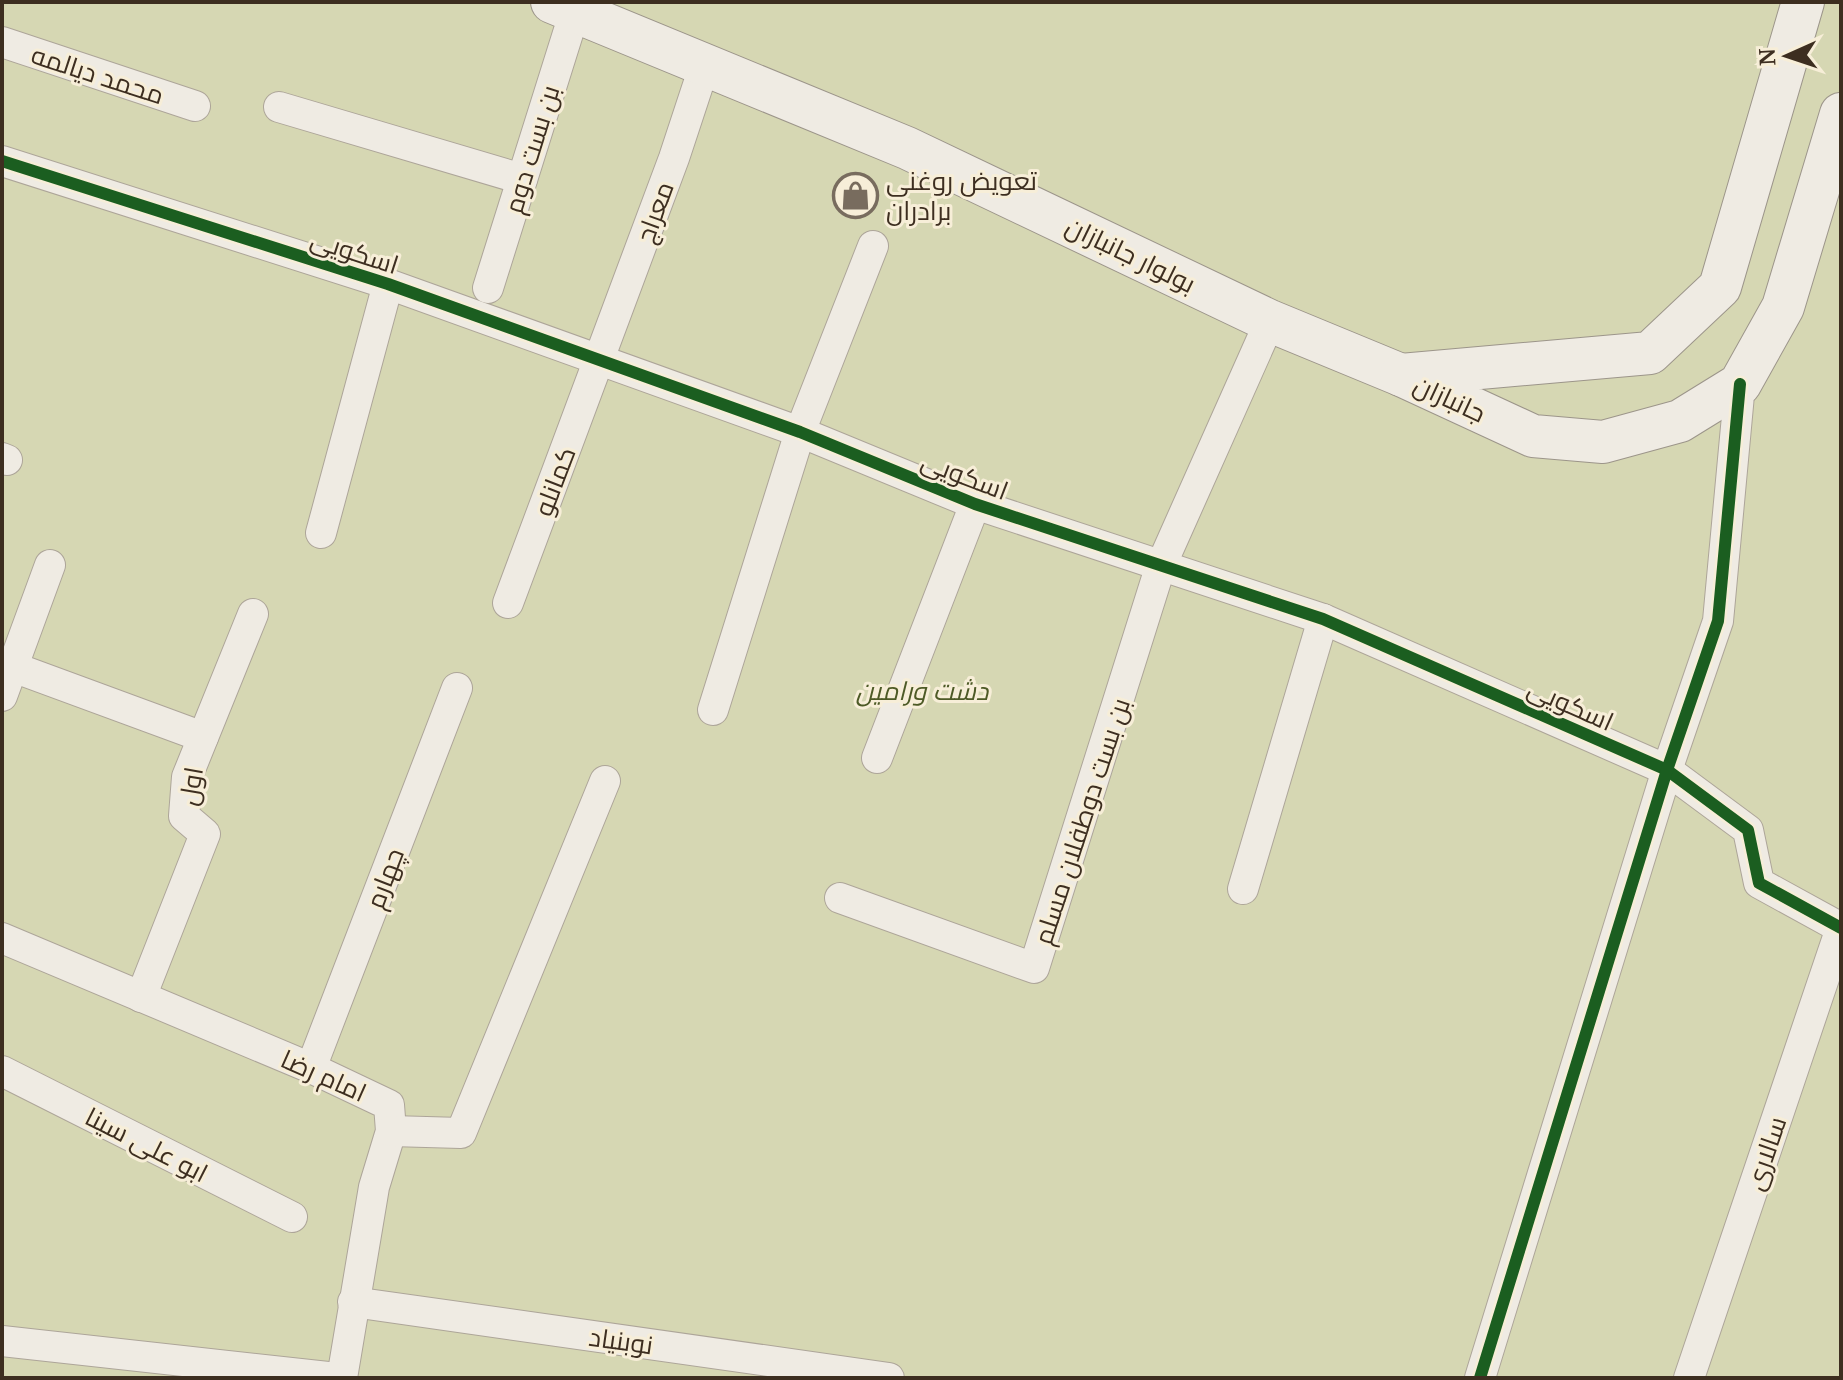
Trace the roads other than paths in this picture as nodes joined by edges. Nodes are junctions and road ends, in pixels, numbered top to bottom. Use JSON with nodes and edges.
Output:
{"nodes":[{"id":1,"x":1803,"y":2,"type":"edge"},
{"id":2,"x":563,"y":6,"type":"edge"},
{"id":3,"x":2,"y":42,"type":"edge"},
{"id":4,"x":705,"y":64,"type":"junction"},
{"id":5,"x":195,"y":106,"type":"dead end"},
{"id":6,"x":279,"y":107,"type":"dead end"},
{"id":7,"x":1841,"y":114,"type":"edge"},
{"id":8,"x":1761,"y":150,"type":"junction"},
{"id":9,"x":2,"y":161,"type":"edge"},
{"id":10,"x":1825,"y":169,"type":"junction"},
{"id":11,"x":522,"y":179,"type":"junction"},
{"id":12,"x":873,"y":246,"type":"dead end"},
{"id":13,"x":388,"y":284,"type":"junction"},
{"id":14,"x":488,"y":288,"type":"dead end"},
{"id":15,"x":1270,"y":321,"type":"junction"},
{"id":16,"x":600,"y":359,"type":"junction"},
{"id":17,"x":1401,"y":375,"type":"junction"},
{"id":18,"x":1740,"y":384,"type":"junction"},
{"id":19,"x":800,"y":432,"type":"junction"},
{"id":20,"x":975,"y":504,"type":"junction"},
{"id":21,"x":321,"y":533,"type":"dead end"},
{"id":22,"x":50,"y":565,"type":"dead end"},
{"id":23,"x":1160,"y":568,"type":"junction"},
{"id":24,"x":508,"y":603,"type":"dead end"},
{"id":25,"x":253,"y":614,"type":"dead end"},
{"id":26,"x":1323,"y":619,"type":"junction"},
{"id":27,"x":7,"y":665,"type":"edge"},
{"id":28,"x":457,"y":688,"type":"dead end"},
{"id":29,"x":2,"y":696,"type":"edge"},
{"id":30,"x":713,"y":710,"type":"dead end"},
{"id":31,"x":203,"y":737,"type":"junction"},
{"id":32,"x":877,"y":758,"type":"dead end"},
{"id":33,"x":1667,"y":770,"type":"junction"},
{"id":34,"x":605,"y":781,"type":"dead end"},
{"id":35,"x":1243,"y":889,"type":"dead end"},
{"id":36,"x":840,"y":898,"type":"dead end"},
{"id":37,"x":1841,"y":928,"type":"edge"},
{"id":38,"x":2,"y":938,"type":"edge"},
{"id":39,"x":141,"y":997,"type":"junction"},
{"id":40,"x":311,"y":1068,"type":"junction"},
{"id":41,"x":2,"y":1071,"type":"edge"},
{"id":42,"x":391,"y":1131,"type":"junction"},
{"id":43,"x":292,"y":1217,"type":"dead end"},
{"id":44,"x":353,"y":1302,"type":"junction"},
{"id":45,"x":2,"y":1341,"type":"edge"},
{"id":46,"x":89,"y":1364,"type":"edge"},
{"id":47,"x":339,"y":1378,"type":"edge"},
{"id":48,"x":889,"y":1378,"type":"edge"},
{"id":49,"x":1480,"y":1378,"type":"edge"},
{"id":50,"x":1689,"y":1378,"type":"edge"}],
"edges":[{"from":1,"to":8,"type":"main road","name":"جانبازان"},
{"from":2,"to":4,"type":"main road","name":"بولوار جانبازان"},
{"from":2,"to":11,"type":"street","name":"بن بست دوم"},
{"from":3,"to":5,"type":"street","name":"محمد دیالمه"},
{"from":4,"to":15,"type":"main road","name":"بولوار جانبازان"},
{"from":4,"to":16,"type":"street","name":"معراج"},
{"from":6,"to":11,"type":"street"},
{"from":7,"to":10,"type":"main road","name":"جانبازان"},
{"from":8,"to":10,"type":"main road"},
{"from":8,"to":17,"type":"main road","name":"جانبازان"},
{"from":9,"to":13,"type":"street","name":"اسکویی"},
{"from":10,"to":18,"type":"main road","name":"جانبازان"},
{"from":11,"to":14,"type":"street","name":"بن بست دوم"},
{"from":12,"to":19,"type":"street"},
{"from":13,"to":16,"type":"street","name":"اسکویی"},
{"from":13,"to":21,"type":"street"},
{"from":15,"to":17,"type":"main road","name":"بولوار جانبازان"},
{"from":15,"to":23,"type":"street"},
{"from":16,"to":19,"type":"street","name":"اسکویی"},
{"from":16,"to":24,"type":"street","name":"کمانلو"},
{"from":17,"to":18,"type":"main road","name":"جانبازان"},
{"from":18,"to":33,"type":"street"},
{"from":19,"to":20,"type":"street","name":"اسکویی"},
{"from":19,"to":30,"type":"street"},
{"from":20,"to":23,"type":"street","name":"اسکویی"},
{"from":20,"to":32,"type":"street"},
{"from":22,"to":27,"type":"street"},
{"from":23,"to":26,"type":"street","name":"اسکویی"},
{"from":23,"to":36,"type":"street","name":"بن بست دوطفلان مسلم"},
{"from":25,"to":31,"type":"street","name":"اول"},
{"from":26,"to":33,"type":"street","name":"اسکویی"},
{"from":26,"to":35,"type":"street"},
{"from":27,"to":29,"type":"street"},
{"from":27,"to":31,"type":"street"},
{"from":28,"to":40,"type":"street","name":"چهارم"},
{"from":31,"to":39,"type":"street","name":"اول"},
{"from":33,"to":37,"type":"street","name":"اسکویی"},
{"from":33,"to":49,"type":"street"},
{"from":34,"to":42,"type":"street"},
{"from":37,"to":50,"type":"street","name":"سالاری"},
{"from":38,"to":39,"type":"street","name":"امام رضا"},
{"from":39,"to":40,"type":"street","name":"امام رضا"},
{"from":40,"to":42,"type":"street","name":"امام رضا"},
{"from":41,"to":43,"type":"street","name":"ابو علی سینا"},
{"from":42,"to":44,"type":"street"},
{"from":44,"to":47,"type":"street"},
{"from":44,"to":48,"type":"street","name":"نوبنیاد"},
{"from":45,"to":46,"type":"street"},
{"from":46,"to":47,"type":"street"}]}
